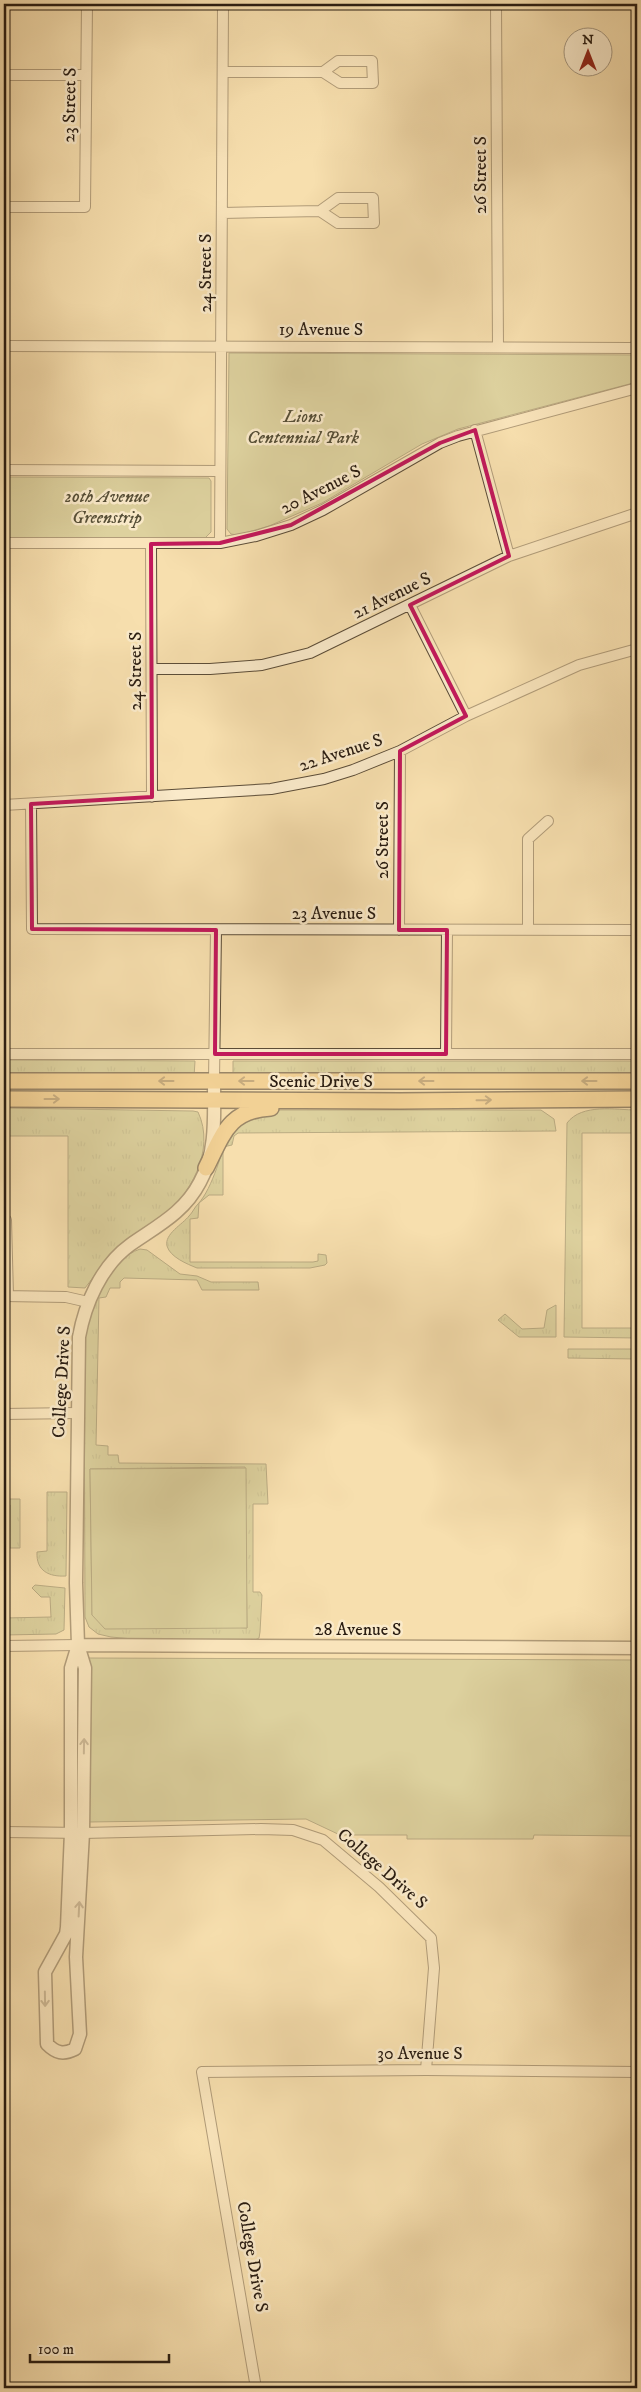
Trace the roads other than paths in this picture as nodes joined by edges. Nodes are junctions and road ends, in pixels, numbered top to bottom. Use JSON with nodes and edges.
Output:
{"nodes":[{"id":1,"x":87,"y":4,"type":"edge"},
{"id":2,"x":223,"y":4,"type":"edge"},
{"id":3,"x":496,"y":4,"type":"edge"},
{"id":4,"x":223,"y":72,"type":"junction"},
{"id":5,"x":323,"y":72,"type":"junction"},
{"id":6,"x":4,"y":74,"type":"edge"},
{"id":7,"x":86,"y":75,"type":"junction"},
{"id":8,"x":4,"y":207,"type":"edge"},
{"id":9,"x":320,"y":211,"type":"junction"},
{"id":10,"x":222,"y":213,"type":"junction"},
{"id":11,"x":4,"y":346,"type":"edge"},
{"id":12,"x":222,"y":346,"type":"junction"},
{"id":13,"x":498,"y":346,"type":"junction"},
{"id":14,"x":637,"y":346,"type":"edge"},
{"id":15,"x":637,"y":388,"type":"edge"},
{"id":16,"x":475,"y":430,"type":"junction"},
{"id":17,"x":4,"y":470,"type":"edge"},
{"id":18,"x":220,"y":471,"type":"junction"},
{"id":19,"x":637,"y":513,"type":"edge"},
{"id":20,"x":4,"y":543,"type":"edge"},
{"id":21,"x":220,"y":543,"type":"junction"},
{"id":22,"x":151,"y":544,"type":"junction"},
{"id":23,"x":509,"y":556,"type":"junction"},
{"id":24,"x":410,"y":605,"type":"junction"},
{"id":25,"x":637,"y":649,"type":"edge"},
{"id":26,"x":152,"y":669,"type":"junction"},
{"id":27,"x":466,"y":716,"type":"junction"},
{"id":28,"x":400,"y":751,"type":"junction"},
{"id":29,"x":152,"y":797,"type":"junction"},
{"id":30,"x":31,"y":804,"type":"junction"},
{"id":31,"x":4,"y":805,"type":"edge"},
{"id":32,"x":548,"y":821,"type":"dead end"},
{"id":33,"x":528,"y":929,"type":"junction"},
{"id":34,"x":216,"y":930,"type":"junction"},
{"id":35,"x":399,"y":930,"type":"junction"},
{"id":36,"x":447,"y":930,"type":"junction"},
{"id":37,"x":637,"y":930,"type":"edge"},
{"id":38,"x":4,"y":1054,"type":"edge"},
{"id":39,"x":215,"y":1054,"type":"junction"},
{"id":40,"x":446,"y":1054,"type":"junction"},
{"id":41,"x":637,"y":1054,"type":"edge"},
{"id":42,"x":4,"y":1081,"type":"edge"},
{"id":43,"x":214,"y":1081,"type":"junction"},
{"id":44,"x":637,"y":1081,"type":"edge"},
{"id":45,"x":4,"y":1099,"type":"edge"},
{"id":46,"x":637,"y":1099,"type":"edge"},
{"id":47,"x":214,"y":1100,"type":"junction"},
{"id":48,"x":400,"y":1101,"type":"junction"},
{"id":49,"x":206,"y":1168,"type":"junction"},
{"id":50,"x":6,"y":1220,"type":"dead end"},
{"id":51,"x":6,"y":1296,"type":"edge"},
{"id":52,"x":88,"y":1302,"type":"junction"},
{"id":53,"x":77,"y":1413,"type":"junction"},
{"id":54,"x":4,"y":1414,"type":"edge"},
{"id":55,"x":78,"y":1644,"type":"junction"},
{"id":56,"x":4,"y":1646,"type":"edge"},
{"id":57,"x":637,"y":1648,"type":"edge"},
{"id":58,"x":4,"y":1832,"type":"edge"},
{"id":59,"x":77,"y":1832,"type":"junction"},
{"id":60,"x":55,"y":1953,"type":"junction"},
{"id":61,"x":76,"y":1957,"type":"junction"},
{"id":62,"x":426,"y":2070,"type":"junction"},
{"id":63,"x":202,"y":2072,"type":"joint"},
{"id":64,"x":637,"y":2072,"type":"edge"},
{"id":65,"x":256,"y":2388,"type":"edge"}],
"edges":[{"from":1,"to":7,"type":"street","name":"23 Street S"},
{"from":2,"to":4,"type":"street","name":"24 Street S"},
{"from":3,"to":13,"type":"street","name":"26 Street S"},
{"from":4,"to":5,"type":"street"},
{"from":4,"to":10,"type":"street","name":"24 Street S"},
{"from":5,"to":5,"type":"street"},
{"from":6,"to":7,"type":"street"},
{"from":7,"to":8,"type":"street","name":"23 Street S"},
{"from":9,"to":9,"type":"street"},
{"from":9,"to":10,"type":"street"},
{"from":10,"to":12,"type":"street","name":"24 Street S"},
{"from":11,"to":12,"type":"street","name":"19 Avenue S"},
{"from":12,"to":13,"type":"street","name":"19 Avenue S"},
{"from":12,"to":18,"type":"street","name":"24 Street S"},
{"from":13,"to":14,"type":"street","name":"19 Avenue S"},
{"from":15,"to":16,"type":"street","name":"20 Avenue S"},
{"from":16,"to":21,"type":"street","name":"20 Avenue S"},
{"from":16,"to":23,"type":"street"},
{"from":17,"to":18,"type":"street"},
{"from":18,"to":21,"type":"street","name":"24 Street S"},
{"from":19,"to":23,"type":"street","name":"21 Avenue S"},
{"from":20,"to":22,"type":"street","name":"20 Avenue S"},
{"from":21,"to":22,"type":"street","name":"20 Avenue S"},
{"from":22,"to":26,"type":"street","name":"24 Street S"},
{"from":23,"to":24,"type":"street","name":"21 Avenue S"},
{"from":24,"to":26,"type":"street","name":"21 Avenue S"},
{"from":24,"to":27,"type":"street"},
{"from":25,"to":27,"type":"street","name":"22 Avenue S"},
{"from":26,"to":29,"type":"street","name":"24 Street S"},
{"from":27,"to":28,"type":"street","name":"22 Avenue S"},
{"from":28,"to":29,"type":"street","name":"22 Avenue S"},
{"from":28,"to":35,"type":"street","name":"26 Street S"},
{"from":29,"to":30,"type":"street","name":"22 Avenue S"},
{"from":30,"to":31,"type":"street","name":"22 Avenue S"},
{"from":30,"to":34,"type":"street","name":"23 Avenue S"},
{"from":32,"to":33,"type":"street"},
{"from":33,"to":36,"type":"street","name":"23 Avenue S"},
{"from":33,"to":37,"type":"street","name":"23 Avenue S"},
{"from":34,"to":35,"type":"street","name":"23 Avenue S"},
{"from":34,"to":39,"type":"street"},
{"from":35,"to":36,"type":"street","name":"23 Avenue S"},
{"from":36,"to":40,"type":"street"},
{"from":38,"to":39,"type":"street","name":"Scenic Drive S"},
{"from":39,"to":40,"type":"street","name":"Scenic Drive S"},
{"from":39,"to":43,"type":"street"},
{"from":40,"to":41,"type":"street","name":"Scenic Drive S"},
{"from":43,"to":42,"type":"main road","name":"Scenic Drive S","one_way":true},
{"from":44,"to":43,"type":"main road","name":"Scenic Drive S","one_way":true},
{"from":43,"to":47,"type":"street","name":"College Drive S"},
{"from":45,"to":47,"type":"main road","name":"Scenic Drive S","one_way":true},
{"from":48,"to":46,"type":"main road","name":"Scenic Drive S","one_way":true},
{"from":47,"to":48,"type":"main road","name":"Scenic Drive S"},
{"from":47,"to":49,"type":"street","name":"College Drive S"},
{"from":48,"to":49,"type":"main road"},
{"from":49,"to":52,"type":"street","name":"College Drive S"},
{"from":50,"to":51,"type":"street"},
{"from":51,"to":52,"type":"street"},
{"from":52,"to":53,"type":"street","name":"College Drive S"},
{"from":53,"to":54,"type":"street"},
{"from":53,"to":55,"type":"street","name":"College Drive S"},
{"from":55,"to":56,"type":"street"},
{"from":55,"to":57,"type":"street","name":"28 Avenue S"},
{"from":55,"to":59,"type":"street","name":"College Drive S"},
{"from":58,"to":59,"type":"street","name":"College Drive S"},
{"from":59,"to":60,"type":"street","name":"College Drive S"},
{"from":61,"to":59,"type":"street","name":"College Drive S","one_way":true},
{"from":59,"to":62,"type":"street","name":"College Drive S"},
{"from":60,"to":61,"type":"street"},
{"from":60,"to":61,"type":"street","name":"College Drive S","one_way":true},
{"from":62,"to":63,"type":"street","name":"30 Avenue S"},
{"from":62,"to":64,"type":"street","name":"30 Avenue S"},
{"from":63,"to":65,"type":"street","name":"College Drive S"}]}
